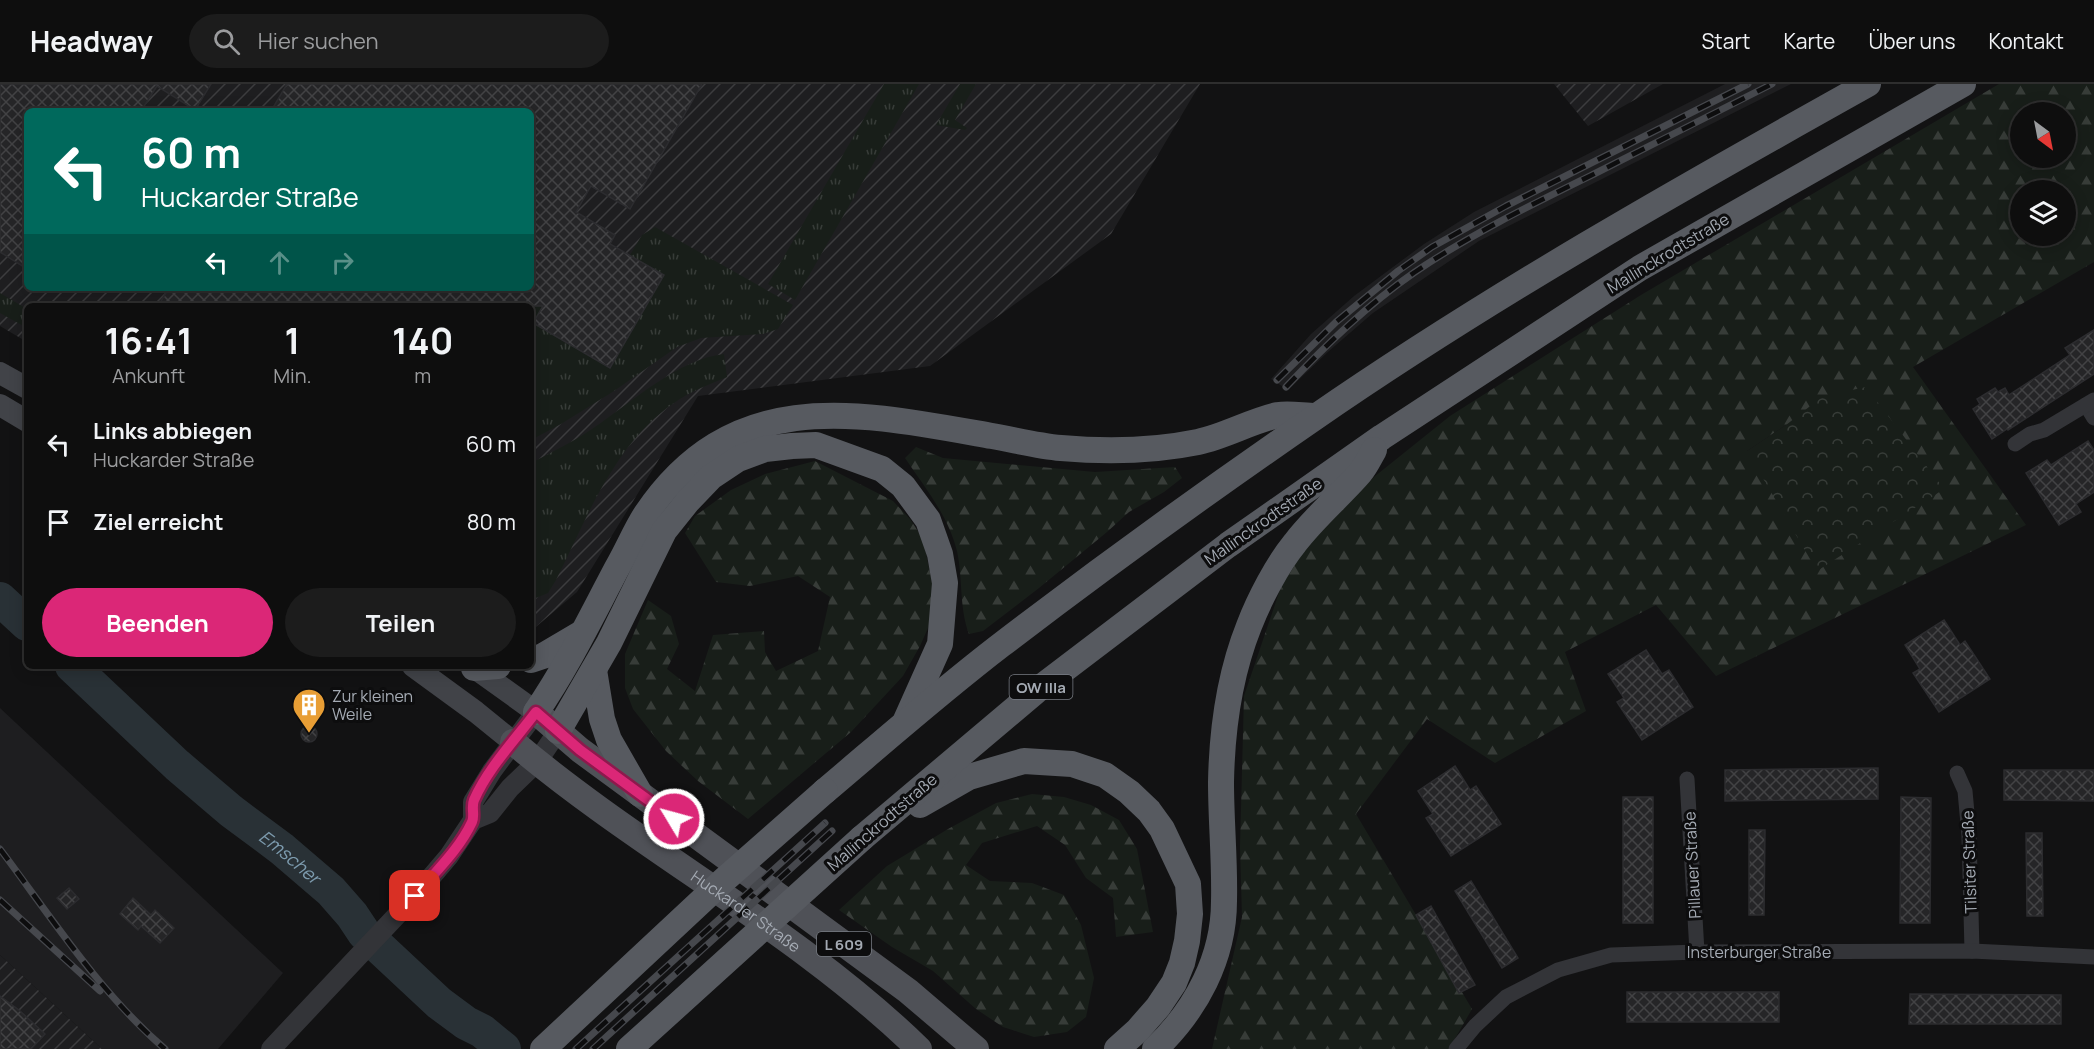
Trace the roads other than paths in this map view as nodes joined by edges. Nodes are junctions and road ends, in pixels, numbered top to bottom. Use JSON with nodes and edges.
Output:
{"nodes":[{"id":1,"x":1868,"y":84,"type":"edge"},
{"id":2,"x":1963,"y":84,"type":"edge"},
{"id":3,"x":0,"y":373,"type":"edge"},
{"id":4,"x":24,"y":386,"type":"edge"},
{"id":5,"x":0,"y":405,"type":"edge"},
{"id":6,"x":2091,"y":408,"type":"edge"},
{"id":7,"x":1316,"y":416,"type":"junction"},
{"id":8,"x":24,"y":419,"type":"edge"},
{"id":9,"x":1382,"y":437,"type":"junction"},
{"id":10,"x":2015,"y":444,"type":"dead end"},
{"id":11,"x":582,"y":633,"type":"junction"},
{"id":12,"x":534,"y":659,"type":"edge"},
{"id":13,"x":417,"y":669,"type":"edge"},
{"id":14,"x":483,"y":669,"type":"edge"},
{"id":15,"x":594,"y":670,"type":"junction"},
{"id":16,"x":536,"y":712,"type":"junction"},
{"id":17,"x":905,"y":723,"type":"junction"},
{"id":18,"x":558,"y":731,"type":"junction"},
{"id":19,"x":513,"y":742,"type":"junction"},
{"id":20,"x":537,"y":762,"type":"junction"},
{"id":21,"x":1958,"y":773,"type":"dead end"},
{"id":22,"x":1687,"y":778,"type":"dead end"},
{"id":23,"x":640,"y":794,"type":"junction"},
{"id":24,"x":473,"y":820,"type":"junction"},
{"id":25,"x":862,"y":838,"type":"junction"},
{"id":26,"x":1972,"y":951,"type":"junction"},
{"id":27,"x":1697,"y":952,"type":"junction"},
{"id":28,"x":2094,"y":957,"type":"edge"},
{"id":29,"x":272,"y":1049,"type":"edge"},
{"id":30,"x":543,"y":1049,"type":"edge"},
{"id":31,"x":629,"y":1049,"type":"edge"},
{"id":32,"x":919,"y":1049,"type":"edge"},
{"id":33,"x":976,"y":1049,"type":"edge"},
{"id":34,"x":1117,"y":1049,"type":"edge"},
{"id":35,"x":1155,"y":1049,"type":"edge"},
{"id":36,"x":1456,"y":1049,"type":"edge"}],
"edges":[{"from":1,"to":7,"type":"highway"},
{"from":2,"to":9,"type":"highway","name":"Mallinckrodtstraße"},
{"from":3,"to":4,"type":"main road"},
{"from":5,"to":8,"type":"main road"},
{"from":6,"to":10,"type":"street"},
{"from":7,"to":11,"type":"highway"},
{"from":7,"to":17,"type":"highway"},
{"from":9,"to":25,"type":"highway","name":"Mallinckrodtstraße","number":"OW IIIa"},
{"from":9,"to":35,"type":"highway"},
{"from":11,"to":12,"type":"highway"},
{"from":11,"to":16,"type":"highway"},
{"from":13,"to":19,"type":"main road","number":"L 609"},
{"from":14,"to":16,"type":"main road","number":"L 609"},
{"from":15,"to":17,"type":"highway"},
{"from":15,"to":18,"type":"highway"},
{"from":15,"to":23,"type":"highway"},
{"from":16,"to":18,"type":"main road","name":"Huckarder Straße","number":"L 609"},
{"from":16,"to":19,"type":"street"},
{"from":17,"to":30,"type":"highway","bridge":true},
{"from":18,"to":20,"type":"street"},
{"from":18,"to":23,"type":"main road","name":"Huckarder Straße","number":"L 609"},
{"from":19,"to":20,"type":"main road","number":"L 609"},
{"from":19,"to":24,"type":"street"},
{"from":20,"to":24,"type":"street"},
{"from":20,"to":32,"type":"main road","name":"Huckarder Straße","number":"L 609"},
{"from":21,"to":26,"type":"street","name":"Tilsiter Straße"},
{"from":22,"to":27,"type":"street","name":"Pillauer Straße"},
{"from":23,"to":33,"type":"main road","name":"Huckarder Straße","number":"L 609"},
{"from":24,"to":29,"type":"street"},
{"from":25,"to":31,"type":"highway","name":"Mallinckrodtstraße","bridge":true},
{"from":25,"to":34,"type":"highway"},
{"from":26,"to":27,"type":"street","name":"Insterburger Straße"},
{"from":26,"to":28,"type":"street","name":"Insterburger Straße"},
{"from":27,"to":36,"type":"street","name":"Insterburger Straße"}]}
